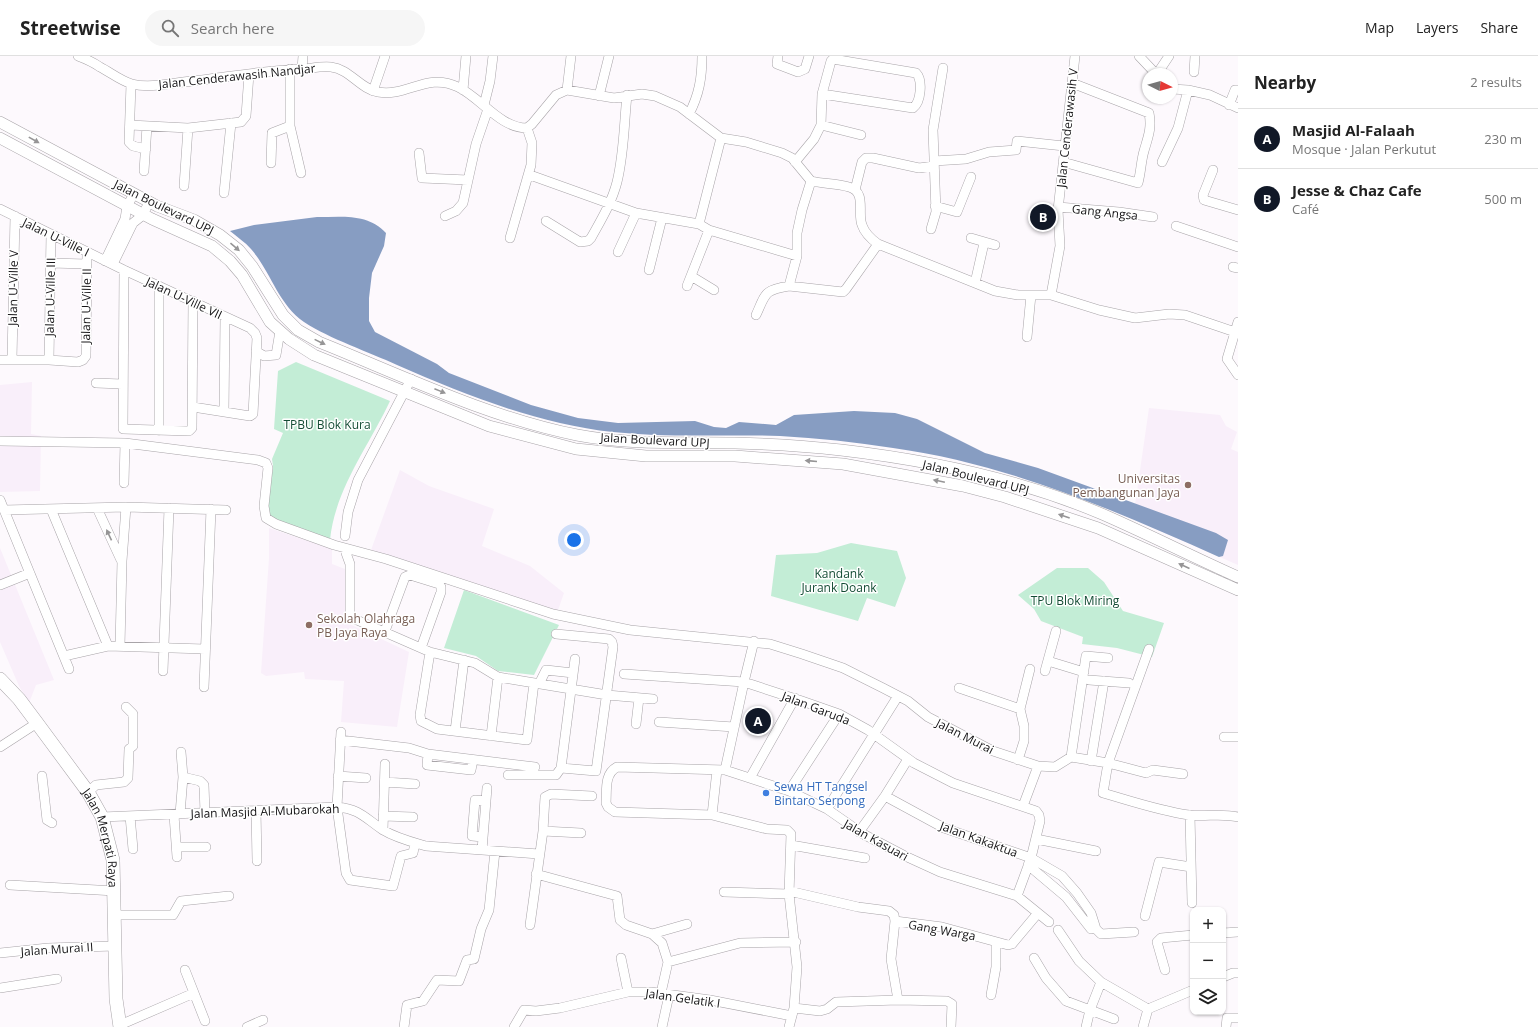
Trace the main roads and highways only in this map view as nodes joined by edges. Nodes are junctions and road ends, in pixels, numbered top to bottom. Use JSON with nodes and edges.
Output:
{"nodes":[{"id":1,"x":0,"y":679,"type":"edge"},
{"id":2,"x":120,"y":1026,"type":"edge"}],
"edges":[{"from":1,"to":2,"type":"main road","name":"Jalan Merpati Raya"}]}
